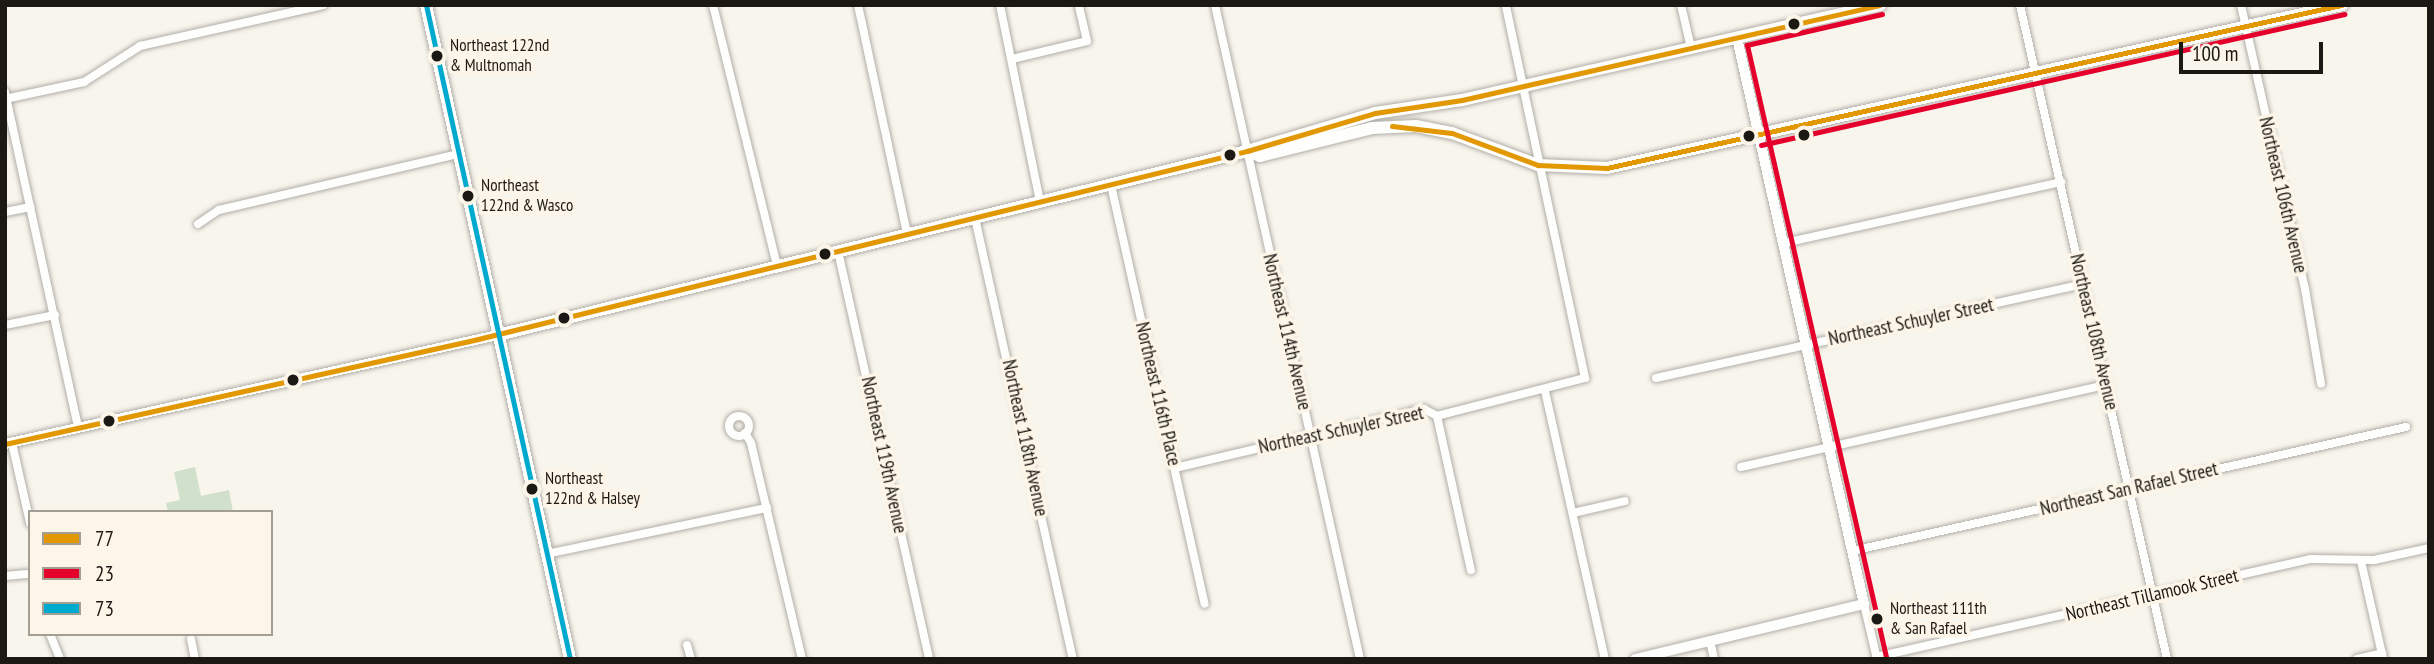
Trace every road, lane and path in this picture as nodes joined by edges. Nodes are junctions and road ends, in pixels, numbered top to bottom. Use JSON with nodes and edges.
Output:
{"nodes":[{"id":1,"x":323,"y":5,"type":"edge"},
{"id":2,"x":426,"y":5,"type":"edge"},
{"id":3,"x":713,"y":5,"type":"edge"},
{"id":4,"x":858,"y":5,"type":"edge"},
{"id":5,"x":1000,"y":5,"type":"edge"},
{"id":6,"x":1079,"y":5,"type":"edge"},
{"id":7,"x":1215,"y":5,"type":"edge"},
{"id":8,"x":1506,"y":5,"type":"edge"},
{"id":9,"x":1681,"y":5,"type":"edge"},
{"id":10,"x":2020,"y":5,"type":"edge"},
{"id":11,"x":2241,"y":5,"type":"edge"},
{"id":12,"x":2342,"y":5,"type":"edge"},
{"id":13,"x":1873,"y":6,"type":"edge"},
{"id":14,"x":2246,"y":28,"type":"junction"},
{"id":15,"x":1737,"y":38,"type":"junction"},
{"id":16,"x":1691,"y":48,"type":"junction"},
{"id":17,"x":1012,"y":59,"type":"junction"},
{"id":18,"x":2035,"y":74,"type":"junction"},
{"id":19,"x":1521,"y":86,"type":"junction"},
{"id":20,"x":6,"y":97,"type":"edge"},
{"id":21,"x":1759,"y":136,"type":"junction"},
{"id":22,"x":1247,"y":151,"type":"junction"},
{"id":23,"x":458,"y":154,"type":"junction"},
{"id":24,"x":1538,"y":165,"type":"junction"},
{"id":25,"x":2061,"y":182,"type":"junction"},
{"id":26,"x":1111,"y":185,"type":"junction"},
{"id":27,"x":1040,"y":202,"type":"junction"},
{"id":28,"x":30,"y":207,"type":"junction"},
{"id":29,"x":5,"y":212,"type":"edge"},
{"id":30,"x":975,"y":218,"type":"junction"},
{"id":31,"x":198,"y":224,"type":"dead end"},
{"id":32,"x":907,"y":234,"type":"junction"},
{"id":33,"x":1784,"y":243,"type":"junction"},
{"id":34,"x":838,"y":251,"type":"junction"},
{"id":35,"x":777,"y":266,"type":"junction"},
{"id":36,"x":2083,"y":284,"type":"junction"},
{"id":37,"x":55,"y":315,"type":"junction"},
{"id":38,"x":5,"y":325,"type":"edge"},
{"id":39,"x":498,"y":335,"type":"junction"},
{"id":40,"x":1807,"y":345,"type":"junction"},
{"id":41,"x":1656,"y":378,"type":"dead end"},
{"id":42,"x":2321,"y":384,"type":"dead end"},
{"id":43,"x":2106,"y":385,"type":"junction"},
{"id":44,"x":1545,"y":391,"type":"junction"},
{"id":45,"x":1437,"y":416,"type":"junction"},
{"id":46,"x":2406,"y":427,"type":"dead end"},
{"id":47,"x":78,"y":428,"type":"junction"},
{"id":48,"x":745,"y":433,"type":"dead end"},
{"id":49,"x":1310,"y":436,"type":"junction"},
{"id":50,"x":9,"y":443,"type":"edge"},
{"id":51,"x":1829,"y":447,"type":"junction"},
{"id":52,"x":1741,"y":467,"type":"dead end"},
{"id":53,"x":1175,"y":468,"type":"junction"},
{"id":54,"x":2129,"y":489,"type":"junction"},
{"id":55,"x":1625,"y":501,"type":"dead end"},
{"id":56,"x":767,"y":508,"type":"junction"},
{"id":57,"x":1573,"y":513,"type":"junction"},
{"id":58,"x":28,"y":515,"type":"edge"},
{"id":59,"x":2429,"y":548,"type":"edge"},
{"id":60,"x":1853,"y":551,"type":"junction"},
{"id":61,"x":547,"y":554,"type":"junction"},
{"id":62,"x":2361,"y":561,"type":"junction"},
{"id":63,"x":1471,"y":570,"type":"dead end"},
{"id":64,"x":28,"y":574,"type":"edge"},
{"id":65,"x":5,"y":576,"type":"edge"},
{"id":66,"x":2153,"y":595,"type":"junction"},
{"id":67,"x":1205,"y":604,"type":"dead end"},
{"id":68,"x":1864,"y":604,"type":"junction"},
{"id":69,"x":51,"y":636,"type":"edge"},
{"id":70,"x":191,"y":639,"type":"dead end"},
{"id":71,"x":1710,"y":641,"type":"junction"},
{"id":72,"x":687,"y":645,"type":"dead end"},
{"id":73,"x":2382,"y":656,"type":"edge"},
{"id":74,"x":1877,"y":658,"type":"edge"},
{"id":75,"x":60,"y":659,"type":"edge"},
{"id":76,"x":195,"y":659,"type":"edge"},
{"id":77,"x":569,"y":659,"type":"edge"},
{"id":78,"x":691,"y":659,"type":"edge"},
{"id":79,"x":802,"y":659,"type":"edge"},
{"id":80,"x":929,"y":659,"type":"edge"},
{"id":81,"x":1073,"y":659,"type":"edge"},
{"id":82,"x":1360,"y":659,"type":"edge"},
{"id":83,"x":1605,"y":659,"type":"edge"},
{"id":84,"x":1635,"y":659,"type":"edge"},
{"id":85,"x":1714,"y":659,"type":"edge"},
{"id":86,"x":2167,"y":659,"type":"edge"},
{"id":87,"x":2357,"y":659,"type":"edge"}],
"edges":[{"from":1,"to":20,"type":"street"},
{"from":2,"to":23,"type":"main road"},
{"from":3,"to":35,"type":"street"},
{"from":4,"to":32,"type":"street"},
{"from":5,"to":17,"type":"street"},
{"from":6,"to":17,"type":"street"},
{"from":7,"to":22,"type":"street","name":"Northeast 114th Avenue"},
{"from":8,"to":19,"type":"street"},
{"from":9,"to":16,"type":"street"},
{"from":10,"to":18,"type":"street","name":"Northeast 108th Avenue"},
{"from":11,"to":14,"type":"street","name":"Northeast 106th Avenue"},
{"from":12,"to":14,"type":"main road"},
{"from":13,"to":15,"type":"main road"},
{"from":14,"to":18,"type":"main road"},
{"from":14,"to":42,"type":"street","name":"Northeast 106th Avenue"},
{"from":15,"to":16,"type":"main road"},
{"from":15,"to":21,"type":"street"},
{"from":16,"to":19,"type":"main road"},
{"from":17,"to":27,"type":"street"},
{"from":18,"to":21,"type":"main road"},
{"from":18,"to":25,"type":"street","name":"Northeast 108th Avenue"},
{"from":19,"to":22,"type":"main road"},
{"from":19,"to":24,"type":"street"},
{"from":20,"to":28,"type":"street"},
{"from":21,"to":24,"type":"main road"},
{"from":21,"to":33,"type":"street"},
{"from":22,"to":24,"type":"main road"},
{"from":22,"to":26,"type":"main road"},
{"from":22,"to":49,"type":"street","name":"Northeast 114th Avenue"},
{"from":23,"to":31,"type":"street"},
{"from":23,"to":39,"type":"main road"},
{"from":24,"to":44,"type":"street","name":"Northeast Schuyler Street"},
{"from":25,"to":33,"type":"street"},
{"from":25,"to":36,"type":"street","name":"Northeast 108th Avenue"},
{"from":26,"to":27,"type":"main road"},
{"from":26,"to":53,"type":"street","name":"Northeast 116th Place"},
{"from":27,"to":30,"type":"main road"},
{"from":28,"to":29,"type":"street"},
{"from":28,"to":37,"type":"street"},
{"from":30,"to":32,"type":"main road"},
{"from":30,"to":81,"type":"street","name":"Northeast 118th Avenue"},
{"from":32,"to":34,"type":"main road"},
{"from":33,"to":40,"type":"street"},
{"from":34,"to":35,"type":"main road"},
{"from":34,"to":80,"type":"street","name":"Northeast 119th Avenue"},
{"from":35,"to":39,"type":"main road"},
{"from":36,"to":40,"type":"street","name":"Northeast Schuyler Street"},
{"from":36,"to":43,"type":"street","name":"Northeast 108th Avenue"},
{"from":37,"to":38,"type":"street"},
{"from":37,"to":47,"type":"street"},
{"from":39,"to":47,"type":"street"},
{"from":39,"to":61,"type":"main road"},
{"from":40,"to":41,"type":"street","name":"Northeast Schuyler Street"},
{"from":40,"to":51,"type":"street"},
{"from":43,"to":51,"type":"street"},
{"from":43,"to":54,"type":"street","name":"Northeast 108th Avenue"},
{"from":44,"to":45,"type":"street","name":"Northeast Schuyler Street"},
{"from":44,"to":57,"type":"street"},
{"from":45,"to":49,"type":"street","name":"Northeast Schuyler Street"},
{"from":45,"to":63,"type":"street"},
{"from":46,"to":54,"type":"street","name":"Northeast San Rafael Street"},
{"from":47,"to":50,"type":"street"},
{"from":48,"to":56,"type":"street"},
{"from":49,"to":53,"type":"street","name":"Northeast Schuyler Street"},
{"from":49,"to":82,"type":"street","name":"Northeast 114th Avenue"},
{"from":50,"to":58,"type":"street"},
{"from":51,"to":52,"type":"street"},
{"from":51,"to":60,"type":"street"},
{"from":53,"to":67,"type":"street","name":"Northeast 116th Place"},
{"from":54,"to":60,"type":"street","name":"Northeast San Rafael Street"},
{"from":54,"to":66,"type":"street","name":"Northeast 108th Avenue"},
{"from":55,"to":57,"type":"street"},
{"from":56,"to":61,"type":"street"},
{"from":56,"to":79,"type":"street"},
{"from":57,"to":83,"type":"street"},
{"from":59,"to":62,"type":"street","name":"Northeast Tillamook Street"},
{"from":60,"to":68,"type":"street"},
{"from":61,"to":77,"type":"main road"},
{"from":62,"to":66,"type":"street","name":"Northeast Tillamook Street"},
{"from":62,"to":73,"type":"street"},
{"from":64,"to":65,"type":"street"},
{"from":66,"to":74,"type":"street","name":"Northeast Tillamook Street"},
{"from":66,"to":86,"type":"street","name":"Northeast 108th Avenue"},
{"from":68,"to":71,"type":"street"},
{"from":68,"to":74,"type":"street"},
{"from":69,"to":75,"type":"street"},
{"from":70,"to":76,"type":"street"},
{"from":71,"to":84,"type":"street"},
{"from":71,"to":85,"type":"street"},
{"from":72,"to":78,"type":"street"},
{"from":73,"to":87,"type":"street"}]}
